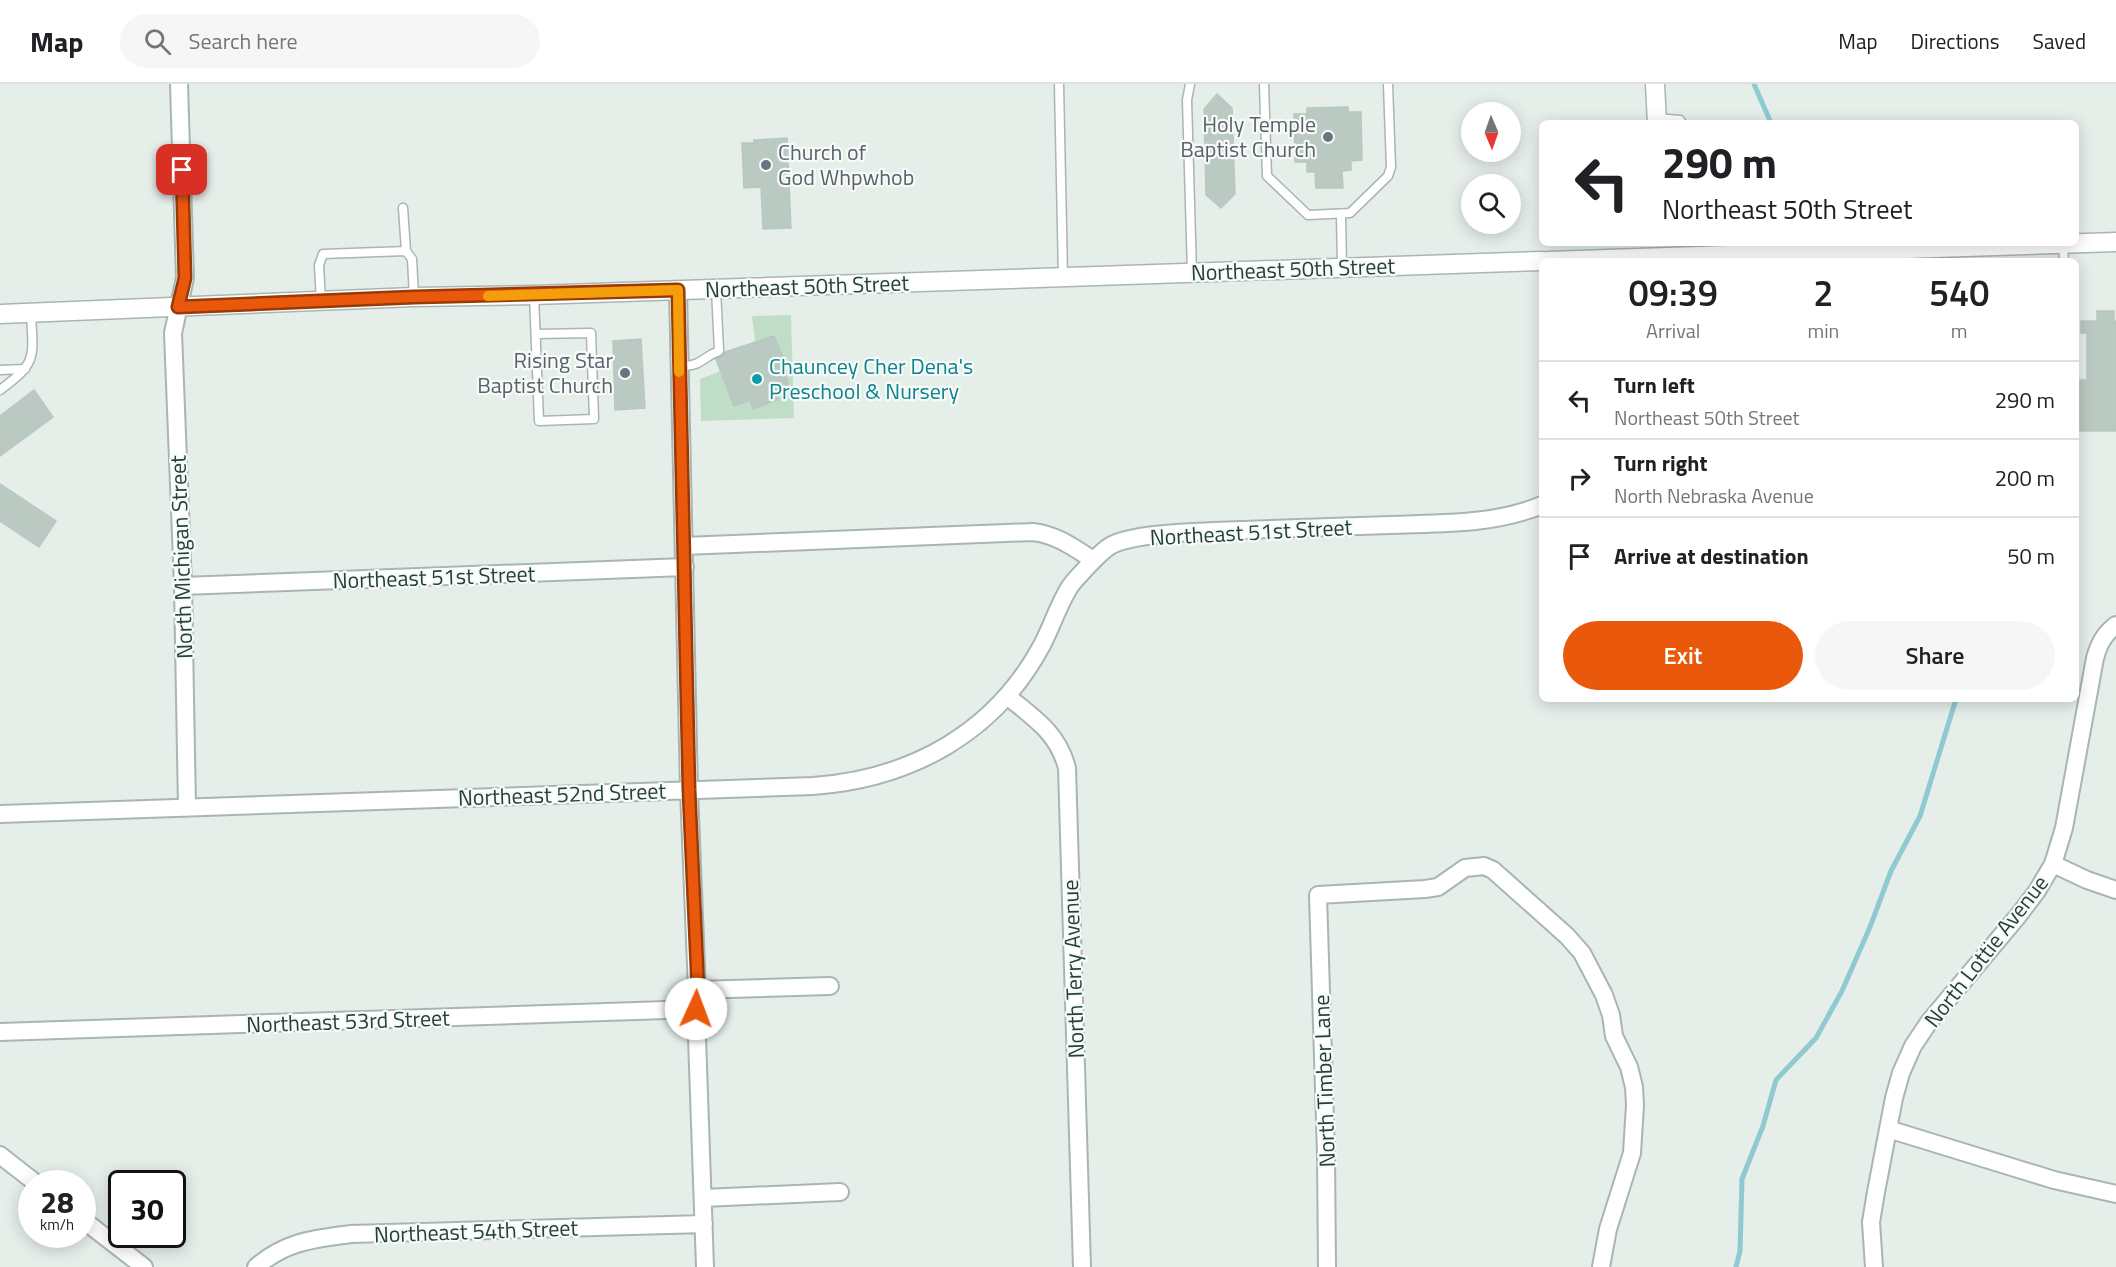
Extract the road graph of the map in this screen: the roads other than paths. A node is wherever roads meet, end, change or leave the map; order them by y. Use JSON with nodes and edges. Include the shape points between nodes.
{"nodes":[{"id":1,"x":179,"y":84,"type":"edge"},
{"id":2,"x":1059,"y":84,"type":"edge"},
{"id":3,"x":1190,"y":84,"type":"edge"},
{"id":4,"x":1264,"y":84,"type":"edge"},
{"id":5,"x":1389,"y":84,"type":"edge"},
{"id":6,"x":1656,"y":84,"type":"edge"},
{"id":7,"x":1657,"y":120,"type":"edge"},
{"id":8,"x":403,"y":208,"type":"dead end"},
{"id":9,"x":1341,"y":215,"type":"junction"},
{"id":10,"x":2116,"y":242,"type":"edge"},
{"id":11,"x":2079,"y":243,"type":"edge"},
{"id":12,"x":2022,"y":246,"type":"edge"},
{"id":13,"x":1745,"y":249,"type":"edge"},
{"id":14,"x":406,"y":251,"type":"junction"},
{"id":15,"x":1661,"y":254,"type":"edge"},
{"id":16,"x":1795,"y":257,"type":"edge"},
{"id":17,"x":1596,"y":258,"type":"edge"},
{"id":18,"x":1539,"y":261,"type":"edge"},
{"id":19,"x":1342,"y":267,"type":"junction"},
{"id":20,"x":1192,"y":273,"type":"junction"},
{"id":21,"x":1063,"y":277,"type":"junction"},
{"id":22,"x":716,"y":289,"type":"junction"},
{"id":23,"x":678,"y":290,"type":"junction"},
{"id":24,"x":534,"y":295,"type":"junction"},
{"id":25,"x":414,"y":297,"type":"junction"},
{"id":26,"x":321,"y":301,"type":"junction"},
{"id":27,"x":178,"y":307,"type":"junction"},
{"id":28,"x":31,"y":312,"type":"junction"},
{"id":29,"x":0,"y":314,"type":"edge"},
{"id":30,"x":536,"y":334,"type":"junction"},
{"id":31,"x":679,"y":366,"type":"junction"},
{"id":32,"x":26,"y":369,"type":"junction"},
{"id":33,"x":0,"y":370,"type":"edge"},
{"id":34,"x":1,"y":389,"type":"edge"},
{"id":35,"x":1539,"y":506,"type":"edge"},
{"id":36,"x":684,"y":546,"type":"junction"},
{"id":37,"x":1093,"y":560,"type":"junction"},
{"id":38,"x":685,"y":567,"type":"junction"},
{"id":39,"x":183,"y":586,"type":"junction"},
{"id":40,"x":2111,"y":629,"type":"edge"},
{"id":41,"x":1007,"y":696,"type":"junction"},
{"id":42,"x":689,"y":790,"type":"junction"},
{"id":43,"x":187,"y":808,"type":"junction"},
{"id":44,"x":0,"y":814,"type":"edge"},
{"id":45,"x":2053,"y":864,"type":"junction"},
{"id":46,"x":2116,"y":890,"type":"edge"},
{"id":47,"x":830,"y":986,"type":"dead end"},
{"id":48,"x":698,"y":990,"type":"junction"},
{"id":49,"x":696,"y":1009,"type":"junction"},
{"id":50,"x":0,"y":1032,"type":"edge"},
{"id":51,"x":1888,"y":1129,"type":"junction"},
{"id":52,"x":0,"y":1155,"type":"edge"},
{"id":53,"x":19,"y":1170,"type":"edge"},
{"id":54,"x":840,"y":1192,"type":"dead end"},
{"id":55,"x":2116,"y":1194,"type":"edge"},
{"id":56,"x":703,"y":1198,"type":"junction"},
{"id":57,"x":704,"y":1224,"type":"junction"},
{"id":58,"x":96,"y":1230,"type":"edge"},
{"id":59,"x":144,"y":1267,"type":"edge"},
{"id":60,"x":256,"y":1267,"type":"edge"},
{"id":61,"x":705,"y":1267,"type":"edge"},
{"id":62,"x":1082,"y":1267,"type":"edge"},
{"id":63,"x":1327,"y":1267,"type":"edge"},
{"id":64,"x":1601,"y":1267,"type":"edge"},
{"id":65,"x":1874,"y":1267,"type":"edge"}],
"edges":[{"from":1,"to":27,"type":"street","name":"North Michigan Street","via":[[185,278]]},
{"from":2,"to":21,"type":"lane"},
{"from":3,"to":20,"type":"lane","via":[[1187,100]]},
{"from":4,"to":9,"type":"lane","via":[[1267,176],[1308,215]]},
{"from":5,"to":9,"type":"lane","via":[[1390,172],[1355,210]]},
{"from":6,"to":7,"type":"street"},
{"from":8,"to":14,"type":"lane"},
{"from":9,"to":19,"type":"lane"},
{"from":10,"to":11,"type":"street"},
{"from":12,"to":16,"type":"street"},
{"from":13,"to":15,"type":"street"},
{"from":13,"to":16,"type":"street"},
{"from":14,"to":25,"type":"lane","via":[[412,259]]},
{"from":14,"to":26,"type":"lane","via":[[323,254],[319,265]]},
{"from":15,"to":17,"type":"street"},
{"from":18,"to":19,"type":"street","name":"Northeast 50th Street"},
{"from":19,"to":20,"type":"street","name":"Northeast 50th Street"},
{"from":20,"to":21,"type":"street","name":"Northeast 50th Street"},
{"from":21,"to":22,"type":"street","name":"Northeast 50th Street"},
{"from":22,"to":23,"type":"street","name":"Northeast 50th Street"},
{"from":22,"to":31,"type":"lane","via":[[719,351],[703,362]]},
{"from":23,"to":24,"type":"street","name":"Northeast 50th Street"},
{"from":23,"to":31,"type":"street"},
{"from":24,"to":25,"type":"street","name":"Northeast 50th Street"},
{"from":24,"to":30,"type":"lane"},
{"from":25,"to":26,"type":"street","name":"Northeast 50th Street"},
{"from":26,"to":27,"type":"street","name":"Northeast 50th Street"},
{"from":27,"to":28,"type":"street","name":"Northeast 50th Street"},
{"from":27,"to":39,"type":"street","name":"North Michigan Street","via":[[173,333]]},
{"from":28,"to":29,"type":"street","name":"Northeast 50th Street"},
{"from":28,"to":32,"type":"lane","via":[[32,352]]},
{"from":30,"to":30,"type":"lane","via":[[539,421],[594,419],[591,333]]},
{"from":31,"to":36,"type":"street"},
{"from":32,"to":33,"type":"lane"},
{"from":32,"to":34,"type":"lane"},
{"from":35,"to":37,"type":"street","name":"Northeast 51st Street","via":[[1476,521],[1185,532],[1124,540]]},
{"from":36,"to":37,"type":"street","via":[[1033,532],[1060,538]]},
{"from":36,"to":38,"type":"street"},
{"from":37,"to":41,"type":"street","name":"Northeast 52nd Street","via":[[1070,586],[1033,660]]},
{"from":38,"to":39,"type":"street","name":"Northeast 51st Street"},
{"from":38,"to":42,"type":"street"},
{"from":39,"to":43,"type":"street","name":"North Michigan Street"},
{"from":40,"to":45,"type":"street","name":"North Lottie Avenue","via":[[2095,658],[2064,828]]},
{"from":41,"to":42,"type":"street","name":"Northeast 52nd Street","via":[[958,740],[926,759],[870,779],[813,786]]},
{"from":41,"to":62,"type":"street","name":"North Terry Avenue","via":[[1056,740],[1067,768]]},
{"from":42,"to":43,"type":"street","name":"Northeast 52nd Street"},
{"from":42,"to":48,"type":"street"},
{"from":43,"to":44,"type":"street","name":"Northeast 52nd Street"},
{"from":45,"to":46,"type":"street"},
{"from":45,"to":51,"type":"street","name":"North Lottie Avenue","via":[[2037,891],[1913,1046],[1901,1073]]},
{"from":47,"to":48,"type":"street"},
{"from":48,"to":49,"type":"street"},
{"from":49,"to":50,"type":"street","name":"Northeast 53rd Street"},
{"from":49,"to":56,"type":"street"},
{"from":51,"to":55,"type":"street","via":[[2054,1180]]},
{"from":51,"to":65,"type":"street","name":"North Lottie Avenue","via":[[1871,1222]]},
{"from":52,"to":53,"type":"street"},
{"from":54,"to":56,"type":"street"},
{"from":56,"to":57,"type":"street"},
{"from":57,"to":60,"type":"street","name":"Northeast 54th Street","via":[[351,1234],[304,1240]]},
{"from":57,"to":61,"type":"street"},
{"from":58,"to":59,"type":"street"},
{"from":63,"to":64,"type":"street","name":"North Timber Lane","via":[[1318,895],[1438,887],[1465,868],[1475,866],[1501,875],[1582,953],[1604,995],[1614,1036],[1629,1067],[1635,1104],[1632,1153],[1608,1229]]}]}
